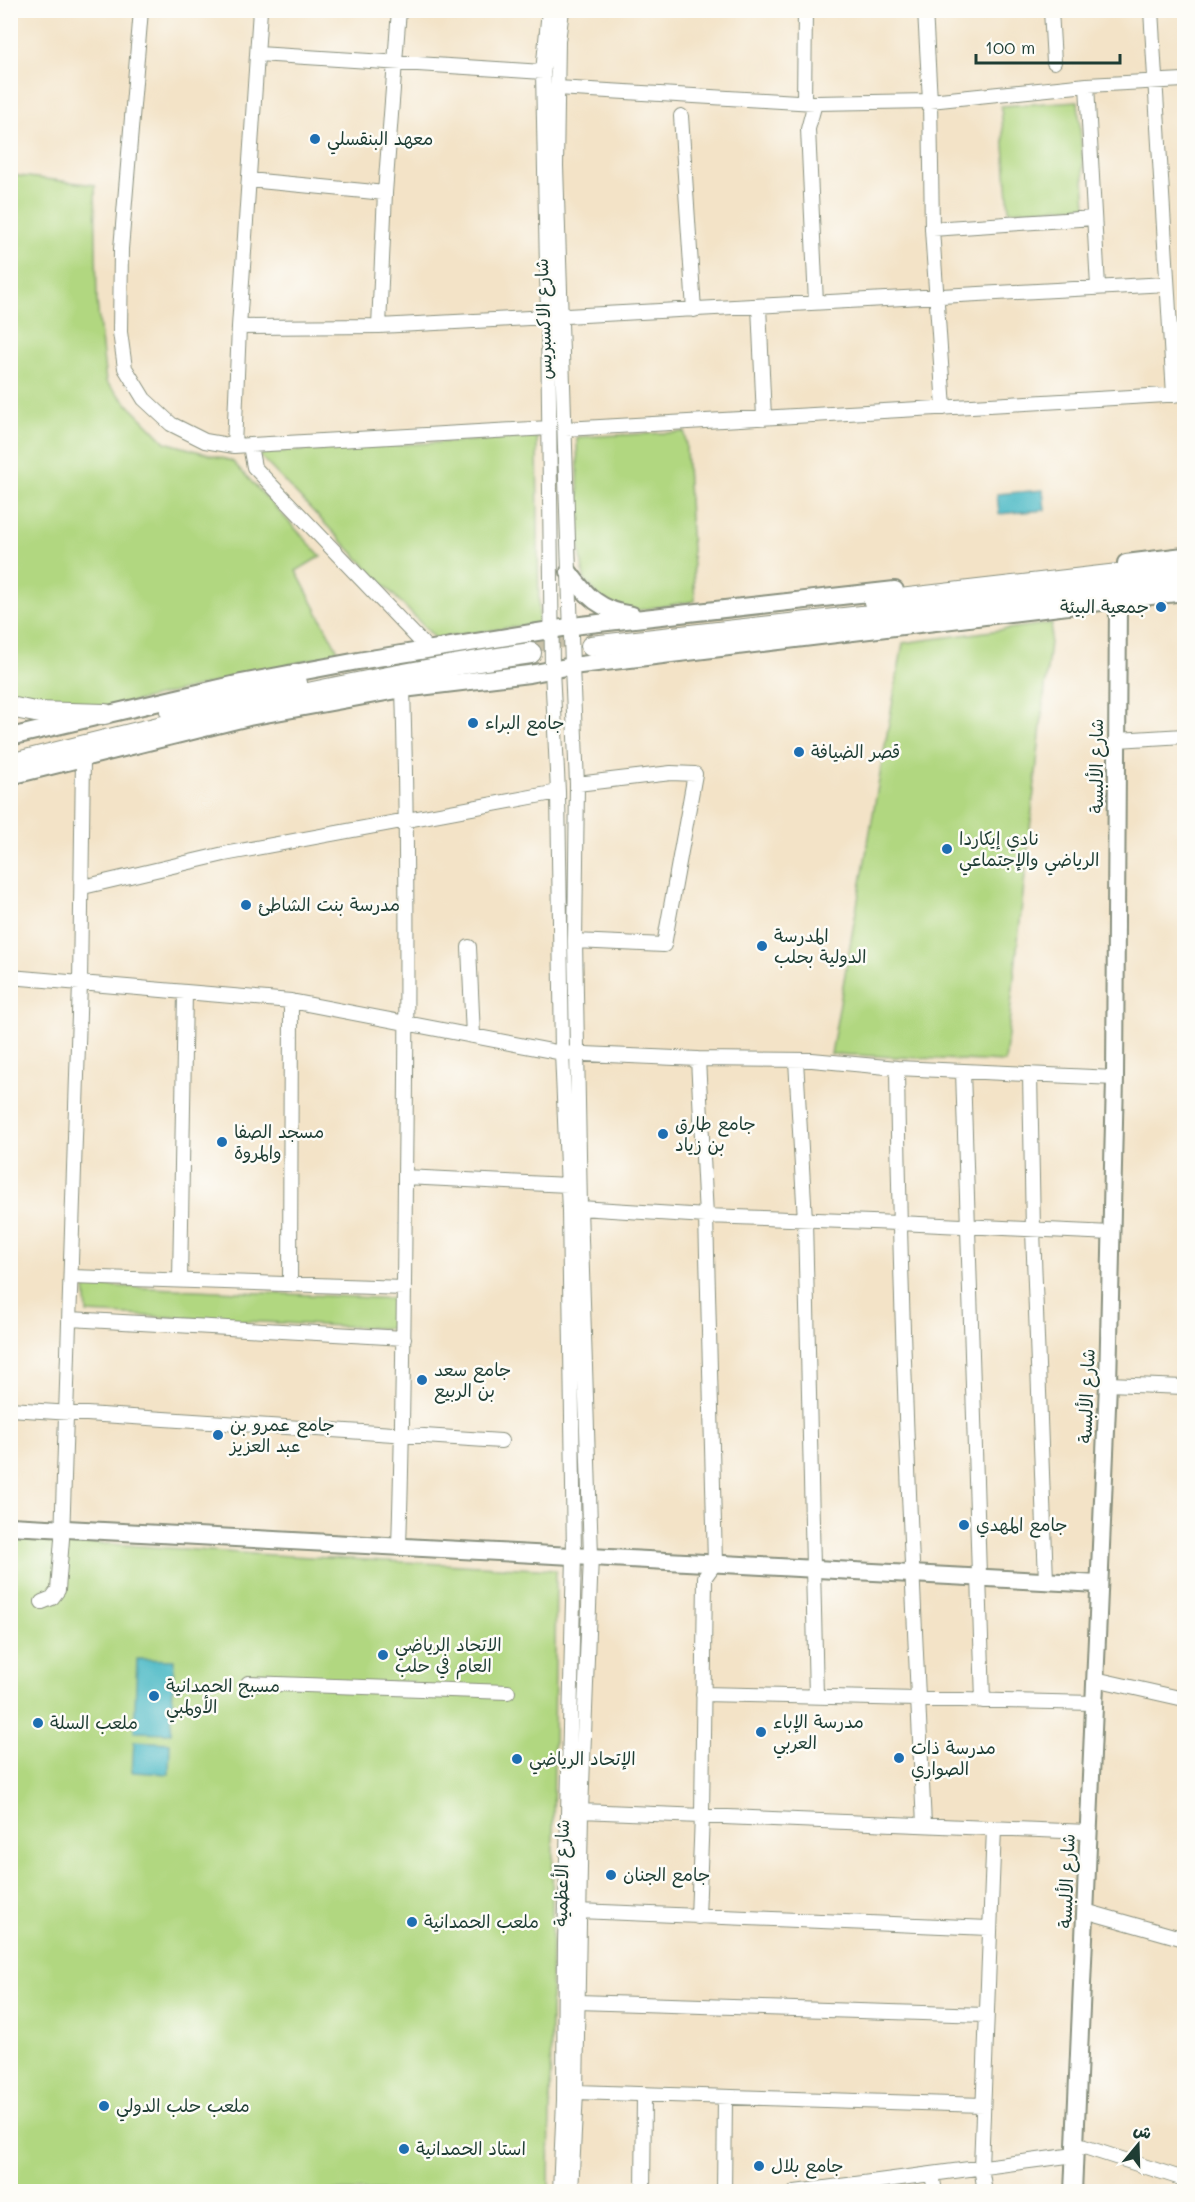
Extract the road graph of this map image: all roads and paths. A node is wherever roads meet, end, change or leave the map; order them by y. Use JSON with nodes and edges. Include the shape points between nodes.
{"nodes":[{"id":1,"x":141,"y":10,"type":"edge"},
{"id":2,"x":260,"y":10,"type":"edge"},
{"id":3,"x":399,"y":10,"type":"edge"},
{"id":4,"x":549,"y":10,"type":"edge"},
{"id":5,"x":562,"y":10,"type":"edge"},
{"id":6,"x":805,"y":10,"type":"edge"},
{"id":7,"x":925,"y":10,"type":"edge"},
{"id":8,"x":1051,"y":10,"type":"edge"},
{"id":9,"x":1151,"y":10,"type":"edge"},
{"id":10,"x":258,"y":54,"type":"junction"},
{"id":11,"x":1054,"y":62,"type":"dead end"},
{"id":12,"x":396,"y":64,"type":"junction"},
{"id":13,"x":543,"y":72,"type":"junction"},
{"id":14,"x":1185,"y":80,"type":"edge"},
{"id":15,"x":1155,"y":82,"type":"junction"},
{"id":16,"x":1087,"y":85,"type":"junction"},
{"id":17,"x":557,"y":88,"type":"junction"},
{"id":18,"x":930,"y":101,"type":"junction"},
{"id":19,"x":810,"y":102,"type":"junction"},
{"id":20,"x":681,"y":116,"type":"dead end"},
{"id":21,"x":249,"y":180,"type":"junction"},
{"id":22,"x":385,"y":194,"type":"junction"},
{"id":23,"x":1094,"y":218,"type":"junction"},
{"id":24,"x":932,"y":230,"type":"junction"},
{"id":25,"x":1167,"y":284,"type":"junction"},
{"id":26,"x":1098,"y":287,"type":"junction"},
{"id":27,"x":936,"y":296,"type":"junction"},
{"id":28,"x":816,"y":303,"type":"junction"},
{"id":29,"x":759,"y":306,"type":"junction"},
{"id":30,"x":694,"y":310,"type":"junction"},
{"id":31,"x":562,"y":317,"type":"junction"},
{"id":32,"x":548,"y":318,"type":"junction"},
{"id":33,"x":379,"y":326,"type":"junction"},
{"id":34,"x":239,"y":327,"type":"junction"},
{"id":35,"x":1179,"y":394,"type":"edge"},
{"id":36,"x":944,"y":408,"type":"junction"},
{"id":37,"x":764,"y":418,"type":"junction"},
{"id":38,"x":549,"y":428,"type":"junction"},
{"id":39,"x":565,"y":429,"type":"junction"},
{"id":40,"x":234,"y":446,"type":"junction"},
{"id":41,"x":250,"y":446,"type":"junction"},
{"id":42,"x":1185,"y":556,"type":"edge"},
{"id":43,"x":1185,"y":566,"type":"edge"},
{"id":44,"x":569,"y":572,"type":"junction"},
{"id":45,"x":1185,"y":580,"type":"edge"},
{"id":46,"x":1185,"y":592,"type":"edge"},
{"id":47,"x":1118,"y":601,"type":"junction"},
{"id":48,"x":653,"y":618,"type":"junction"},
{"id":49,"x":570,"y":627,"type":"junction"},
{"id":50,"x":552,"y":630,"type":"junction"},
{"id":51,"x":529,"y":648,"type":"tunnel mouth"},
{"id":52,"x":429,"y":650,"type":"junction"},
{"id":53,"x":572,"y":666,"type":"junction"},
{"id":54,"x":552,"y":669,"type":"junction"},
{"id":55,"x":403,"y":689,"type":"junction"},
{"id":56,"x":245,"y":700,"type":"junction"},
{"id":57,"x":10,"y":707,"type":"edge"},
{"id":58,"x":105,"y":714,"type":"junction"},
{"id":59,"x":1185,"y":736,"type":"edge"},
{"id":60,"x":10,"y":737,"type":"edge"},
{"id":61,"x":1117,"y":740,"type":"junction"},
{"id":62,"x":10,"y":751,"type":"edge"},
{"id":63,"x":83,"y":758,"type":"junction"},
{"id":64,"x":10,"y":764,"type":"edge"},
{"id":65,"x":10,"y":776,"type":"edge"},
{"id":66,"x":578,"y":784,"type":"junction"},
{"id":67,"x":558,"y":792,"type":"junction"},
{"id":68,"x":407,"y":821,"type":"junction"},
{"id":69,"x":83,"y":887,"type":"junction"},
{"id":70,"x":575,"y":941,"type":"junction"},
{"id":71,"x":469,"y":947,"type":"dead end"},
{"id":72,"x":10,"y":977,"type":"edge"},
{"id":73,"x":80,"y":983,"type":"junction"},
{"id":74,"x":185,"y":992,"type":"junction"},
{"id":75,"x":291,"y":1001,"type":"junction"},
{"id":76,"x":407,"y":1023,"type":"junction"},
{"id":77,"x":473,"y":1036,"type":"junction"},
{"id":78,"x":562,"y":1053,"type":"junction"},
{"id":79,"x":578,"y":1053,"type":"junction"},
{"id":80,"x":698,"y":1059,"type":"junction"},
{"id":81,"x":796,"y":1060,"type":"junction"},
{"id":82,"x":897,"y":1068,"type":"junction"},
{"id":83,"x":963,"y":1071,"type":"junction"},
{"id":84,"x":1030,"y":1074,"type":"junction"},
{"id":85,"x":1115,"y":1078,"type":"junction"},
{"id":86,"x":405,"y":1177,"type":"junction"},
{"id":87,"x":568,"y":1185,"type":"junction"},
{"id":88,"x":580,"y":1208,"type":"junction"},
{"id":89,"x":706,"y":1216,"type":"junction"},
{"id":90,"x":805,"y":1220,"type":"junction"},
{"id":91,"x":899,"y":1222,"type":"junction"},
{"id":92,"x":967,"y":1227,"type":"junction"},
{"id":93,"x":1033,"y":1230,"type":"junction"},
{"id":94,"x":1112,"y":1233,"type":"junction"},
{"id":95,"x":71,"y":1277,"type":"junction"},
{"id":96,"x":180,"y":1281,"type":"junction"},
{"id":97,"x":290,"y":1284,"type":"junction"},
{"id":98,"x":404,"y":1288,"type":"junction"},
{"id":99,"x":70,"y":1319,"type":"junction"},
{"id":100,"x":404,"y":1338,"type":"junction"},
{"id":101,"x":1108,"y":1384,"type":"junction"},
{"id":102,"x":1185,"y":1387,"type":"edge"},
{"id":103,"x":10,"y":1409,"type":"edge"},
{"id":104,"x":67,"y":1413,"type":"junction"},
{"id":105,"x":403,"y":1434,"type":"junction"},
{"id":106,"x":501,"y":1441,"type":"dead end"},
{"id":107,"x":10,"y":1526,"type":"edge"},
{"id":108,"x":62,"y":1528,"type":"junction"},
{"id":109,"x":399,"y":1546,"type":"junction"},
{"id":110,"x":574,"y":1555,"type":"junction"},
{"id":111,"x":591,"y":1556,"type":"junction"},
{"id":112,"x":715,"y":1563,"type":"junction"},
{"id":113,"x":814,"y":1569,"type":"junction"},
{"id":114,"x":912,"y":1574,"type":"junction"},
{"id":115,"x":979,"y":1578,"type":"junction"},
{"id":116,"x":1046,"y":1581,"type":"junction"},
{"id":117,"x":1099,"y":1584,"type":"junction"},
{"id":118,"x":42,"y":1602,"type":"dead end"},
{"id":119,"x":1095,"y":1679,"type":"junction"},
{"id":120,"x":248,"y":1683,"type":"dead end"},
{"id":121,"x":508,"y":1692,"type":"dead end"},
{"id":122,"x":703,"y":1694,"type":"junction"},
{"id":123,"x":816,"y":1697,"type":"junction"},
{"id":124,"x":918,"y":1699,"type":"junction"},
{"id":125,"x":1185,"y":1699,"type":"edge"},
{"id":126,"x":983,"y":1701,"type":"junction"},
{"id":127,"x":1094,"y":1703,"type":"junction"},
{"id":128,"x":581,"y":1811,"type":"junction"},
{"id":129,"x":702,"y":1816,"type":"junction"},
{"id":130,"x":924,"y":1826,"type":"junction"},
{"id":131,"x":994,"y":1828,"type":"junction"},
{"id":132,"x":1088,"y":1832,"type":"junction"},
{"id":133,"x":579,"y":1911,"type":"junction"},
{"id":134,"x":1085,"y":1911,"type":"junction"},
{"id":135,"x":698,"y":1917,"type":"junction"},
{"id":136,"x":989,"y":1928,"type":"junction"},
{"id":137,"x":1185,"y":1939,"type":"edge"},
{"id":138,"x":578,"y":2002,"type":"junction"},
{"id":139,"x":986,"y":2014,"type":"junction"},
{"id":140,"x":576,"y":2092,"type":"junction"},
{"id":141,"x":645,"y":2095,"type":"junction"},
{"id":142,"x":724,"y":2097,"type":"junction"},
{"id":143,"x":983,"y":2104,"type":"junction"},
{"id":144,"x":1075,"y":2149,"type":"junction"},
{"id":145,"x":981,"y":2167,"type":"junction"},
{"id":146,"x":932,"y":2174,"type":"junction"},
{"id":147,"x":1185,"y":2179,"type":"edge"},
{"id":148,"x":881,"y":2186,"type":"edge"},
{"id":149,"x":829,"y":2189,"type":"edge"},
{"id":150,"x":560,"y":2192,"type":"edge"},
{"id":151,"x":571,"y":2192,"type":"edge"},
{"id":152,"x":643,"y":2192,"type":"edge"},
{"id":153,"x":724,"y":2192,"type":"edge"},
{"id":154,"x":795,"y":2192,"type":"edge"},
{"id":155,"x":934,"y":2192,"type":"edge"},
{"id":156,"x":985,"y":2192,"type":"edge"},
{"id":157,"x":1073,"y":2192,"type":"edge"}],
"edges":[{"from":1,"to":40,"type":"street","via":[[121,249],[120,332],[125,368],[144,399],[171,424],[205,441]]},
{"from":2,"to":10,"type":"street"},
{"from":3,"to":12,"type":"street"},
{"from":4,"to":13,"type":"street"},
{"from":5,"to":17,"type":"street","name":"شارع الاكسبريس"},
{"from":6,"to":19,"type":"street"},
{"from":7,"to":18,"type":"street"},
{"from":8,"to":11,"type":"street"},
{"from":9,"to":15,"type":"street"},
{"from":10,"to":12,"type":"street"},
{"from":10,"to":21,"type":"street"},
{"from":12,"to":13,"type":"street"},
{"from":12,"to":22,"type":"street"},
{"from":13,"to":32,"type":"street"},
{"from":14,"to":15,"type":"street"},
{"from":15,"to":16,"type":"street"},
{"from":15,"to":25,"type":"street"},
{"from":16,"to":18,"type":"street"},
{"from":16,"to":23,"type":"street"},
{"from":17,"to":19,"type":"street"},
{"from":17,"to":31,"type":"street","name":"شارع الاكسبريس"},
{"from":18,"to":19,"type":"street"},
{"from":18,"to":24,"type":"street"},
{"from":19,"to":28,"type":"street"},
{"from":20,"to":30,"type":"street"},
{"from":21,"to":22,"type":"street"},
{"from":21,"to":34,"type":"street"},
{"from":22,"to":33,"type":"street"},
{"from":23,"to":24,"type":"street"},
{"from":23,"to":26,"type":"street"},
{"from":24,"to":27,"type":"street"},
{"from":25,"to":26,"type":"street"},
{"from":25,"to":35,"type":"street"},
{"from":26,"to":27,"type":"street"},
{"from":27,"to":28,"type":"street"},
{"from":27,"to":36,"type":"street"},
{"from":28,"to":29,"type":"street"},
{"from":29,"to":30,"type":"street"},
{"from":29,"to":37,"type":"street"},
{"from":30,"to":31,"type":"street"},
{"from":31,"to":32,"type":"street"},
{"from":31,"to":39,"type":"street","name":"شارع الاكسبريس"},
{"from":32,"to":33,"type":"street"},
{"from":32,"to":38,"type":"street"},
{"from":33,"to":34,"type":"street"},
{"from":34,"to":40,"type":"street"},
{"from":35,"to":36,"type":"street"},
{"from":36,"to":37,"type":"street"},
{"from":37,"to":39,"type":"street"},
{"from":38,"to":41,"type":"street"},
{"from":38,"to":50,"type":"street"},
{"from":39,"to":44,"type":"street","name":"شارع الاكسبريس"},
{"from":40,"to":41,"type":"street"},
{"from":41,"to":52,"type":"street","via":[[254,467]]},
{"from":42,"to":48,"type":"main road"},
{"from":43,"to":45,"type":"highway","via":[[592,640]]},
{"from":44,"to":48,"type":"main road","via":[[583,592],[603,608]]},
{"from":44,"to":49,"type":"street","name":"شارع الاكسبريس"},
{"from":46,"to":47,"type":"main road"},
{"from":47,"to":53,"type":"main road"},
{"from":47,"to":61,"type":"main road","name":"شارع الألبسة"},
{"from":48,"to":49,"type":"main road"},
{"from":49,"to":50,"type":"main road"},
{"from":49,"to":53,"type":"street","name":"شارع الاكسبريس"},
{"from":50,"to":52,"type":"main road"},
{"from":50,"to":54,"type":"street"},
{"from":51,"to":56,"type":"highway","via":[[453,665]]},
{"from":52,"to":56,"type":"main road"},
{"from":53,"to":54,"type":"main road"},
{"from":53,"to":66,"type":"street","name":"شارع الاكسبريس"},
{"from":54,"to":55,"type":"main road"},
{"from":54,"to":67,"type":"street"},
{"from":55,"to":56,"type":"main road"},
{"from":55,"to":68,"type":"street"},
{"from":56,"to":58,"type":"main road"},
{"from":56,"to":62,"type":"highway"},
{"from":56,"to":63,"type":"main road"},
{"from":56,"to":64,"type":"highway"},
{"from":57,"to":58,"type":"highway","via":[[35,712]]},
{"from":58,"to":60,"type":"main road"},
{"from":59,"to":61,"type":"street"},
{"from":61,"to":85,"type":"main road","name":"شارع الألبسة"},
{"from":63,"to":65,"type":"main road"},
{"from":63,"to":69,"type":"street"},
{"from":66,"to":70,"type":"street","name":"شارع الاكسبريس"},
{"from":66,"to":70,"type":"street","via":[[671,773],[695,774],[664,945]]},
{"from":67,"to":68,"type":"street"},
{"from":67,"to":78,"type":"street"},
{"from":68,"to":69,"type":"street","via":[[224,855]]},
{"from":68,"to":76,"type":"street"},
{"from":69,"to":73,"type":"street"},
{"from":70,"to":79,"type":"street","name":"شارع الاكسبريس"},
{"from":71,"to":77,"type":"street"},
{"from":72,"to":73,"type":"street"},
{"from":73,"to":74,"type":"street"},
{"from":73,"to":95,"type":"street"},
{"from":74,"to":75,"type":"street"},
{"from":74,"to":96,"type":"street"},
{"from":75,"to":76,"type":"street"},
{"from":75,"to":97,"type":"street"},
{"from":76,"to":77,"type":"street"},
{"from":76,"to":86,"type":"street"},
{"from":77,"to":78,"type":"street"},
{"from":78,"to":79,"type":"street"},
{"from":78,"to":87,"type":"street"},
{"from":79,"to":80,"type":"street"},
{"from":79,"to":88,"type":"street","name":"شارع الأعظمية"},
{"from":80,"to":81,"type":"street"},
{"from":80,"to":89,"type":"street"},
{"from":81,"to":82,"type":"street"},
{"from":81,"to":90,"type":"street"},
{"from":82,"to":83,"type":"street"},
{"from":82,"to":91,"type":"street"},
{"from":83,"to":84,"type":"street"},
{"from":83,"to":92,"type":"street"},
{"from":84,"to":85,"type":"street"},
{"from":84,"to":93,"type":"street"},
{"from":85,"to":94,"type":"main road","name":"شارع الألبسة"},
{"from":86,"to":87,"type":"street"},
{"from":86,"to":98,"type":"street"},
{"from":87,"to":110,"type":"street"},
{"from":88,"to":89,"type":"street"},
{"from":88,"to":111,"type":"street","name":"شارع الأعظمية"},
{"from":89,"to":90,"type":"street"},
{"from":89,"to":112,"type":"street"},
{"from":90,"to":91,"type":"street"},
{"from":90,"to":113,"type":"street"},
{"from":91,"to":92,"type":"street"},
{"from":91,"to":114,"type":"street"},
{"from":92,"to":93,"type":"street"},
{"from":92,"to":115,"type":"street"},
{"from":93,"to":94,"type":"street"},
{"from":93,"to":116,"type":"street"},
{"from":94,"to":101,"type":"main road","name":"شارع الألبسة"},
{"from":95,"to":96,"type":"street"},
{"from":95,"to":99,"type":"street"},
{"from":96,"to":97,"type":"street"},
{"from":97,"to":98,"type":"street"},
{"from":98,"to":100,"type":"street"},
{"from":99,"to":100,"type":"street"},
{"from":99,"to":104,"type":"street"},
{"from":100,"to":105,"type":"street"},
{"from":101,"to":102,"type":"street"},
{"from":101,"to":117,"type":"main road","name":"شارع الألبسة"},
{"from":103,"to":104,"type":"street"},
{"from":104,"to":105,"type":"street"},
{"from":104,"to":108,"type":"street"},
{"from":105,"to":106,"type":"street"},
{"from":105,"to":109,"type":"street"},
{"from":107,"to":108,"type":"main road"},
{"from":108,"to":109,"type":"main road"},
{"from":108,"to":118,"type":"street","via":[[58,1590]]},
{"from":109,"to":110,"type":"main road"},
{"from":110,"to":111,"type":"main road"},
{"from":110,"to":150,"type":"street"},
{"from":111,"to":112,"type":"main road"},
{"from":111,"to":128,"type":"street","name":"شارع الأعظمية"},
{"from":112,"to":113,"type":"main road"},
{"from":112,"to":122,"type":"street","via":[[705,1577]]},
{"from":113,"to":114,"type":"main road"},
{"from":113,"to":123,"type":"street"},
{"from":114,"to":115,"type":"main road"},
{"from":114,"to":124,"type":"street"},
{"from":115,"to":116,"type":"main road"},
{"from":115,"to":126,"type":"street"},
{"from":116,"to":117,"type":"main road"},
{"from":117,"to":119,"type":"main road","name":"شارع الألبسة"},
{"from":119,"to":125,"type":"street"},
{"from":119,"to":127,"type":"main road","name":"شارع الألبسة"},
{"from":120,"to":121,"type":"street"},
{"from":122,"to":123,"type":"street"},
{"from":122,"to":129,"type":"street"},
{"from":123,"to":124,"type":"street"},
{"from":124,"to":126,"type":"street"},
{"from":124,"to":130,"type":"street"},
{"from":126,"to":127,"type":"street"},
{"from":127,"to":132,"type":"main road","name":"شارع الألبسة"},
{"from":128,"to":129,"type":"street"},
{"from":128,"to":133,"type":"street","name":"شارع الأعظمية"},
{"from":129,"to":130,"type":"street"},
{"from":129,"to":135,"type":"street"},
{"from":130,"to":131,"type":"street"},
{"from":131,"to":132,"type":"street"},
{"from":131,"to":136,"type":"street"},
{"from":132,"to":134,"type":"main road","name":"شارع الألبسة"},
{"from":133,"to":135,"type":"street"},
{"from":133,"to":138,"type":"street","name":"شارع الأعظمية"},
{"from":134,"to":137,"type":"street"},
{"from":134,"to":144,"type":"main road","name":"شارع الألبسة"},
{"from":135,"to":136,"type":"street"},
{"from":136,"to":139,"type":"street"},
{"from":138,"to":139,"type":"street"},
{"from":138,"to":140,"type":"street","name":"شارع الأعظمية"},
{"from":139,"to":143,"type":"street"},
{"from":140,"to":141,"type":"street"},
{"from":140,"to":151,"type":"street","name":"شارع الأعظمية"},
{"from":141,"to":142,"type":"street"},
{"from":141,"to":152,"type":"street"},
{"from":142,"to":143,"type":"street"},
{"from":142,"to":153,"type":"street"},
{"from":143,"to":145,"type":"street"},
{"from":144,"to":145,"type":"street"},
{"from":144,"to":147,"type":"street"},
{"from":144,"to":157,"type":"main road","name":"شارع الألبسة"},
{"from":145,"to":146,"type":"street"},
{"from":145,"to":156,"type":"street"},
{"from":146,"to":148,"type":"street"},
{"from":146,"to":155,"type":"street"},
{"from":148,"to":149,"type":"street"},
{"from":149,"to":154,"type":"street"}]}
